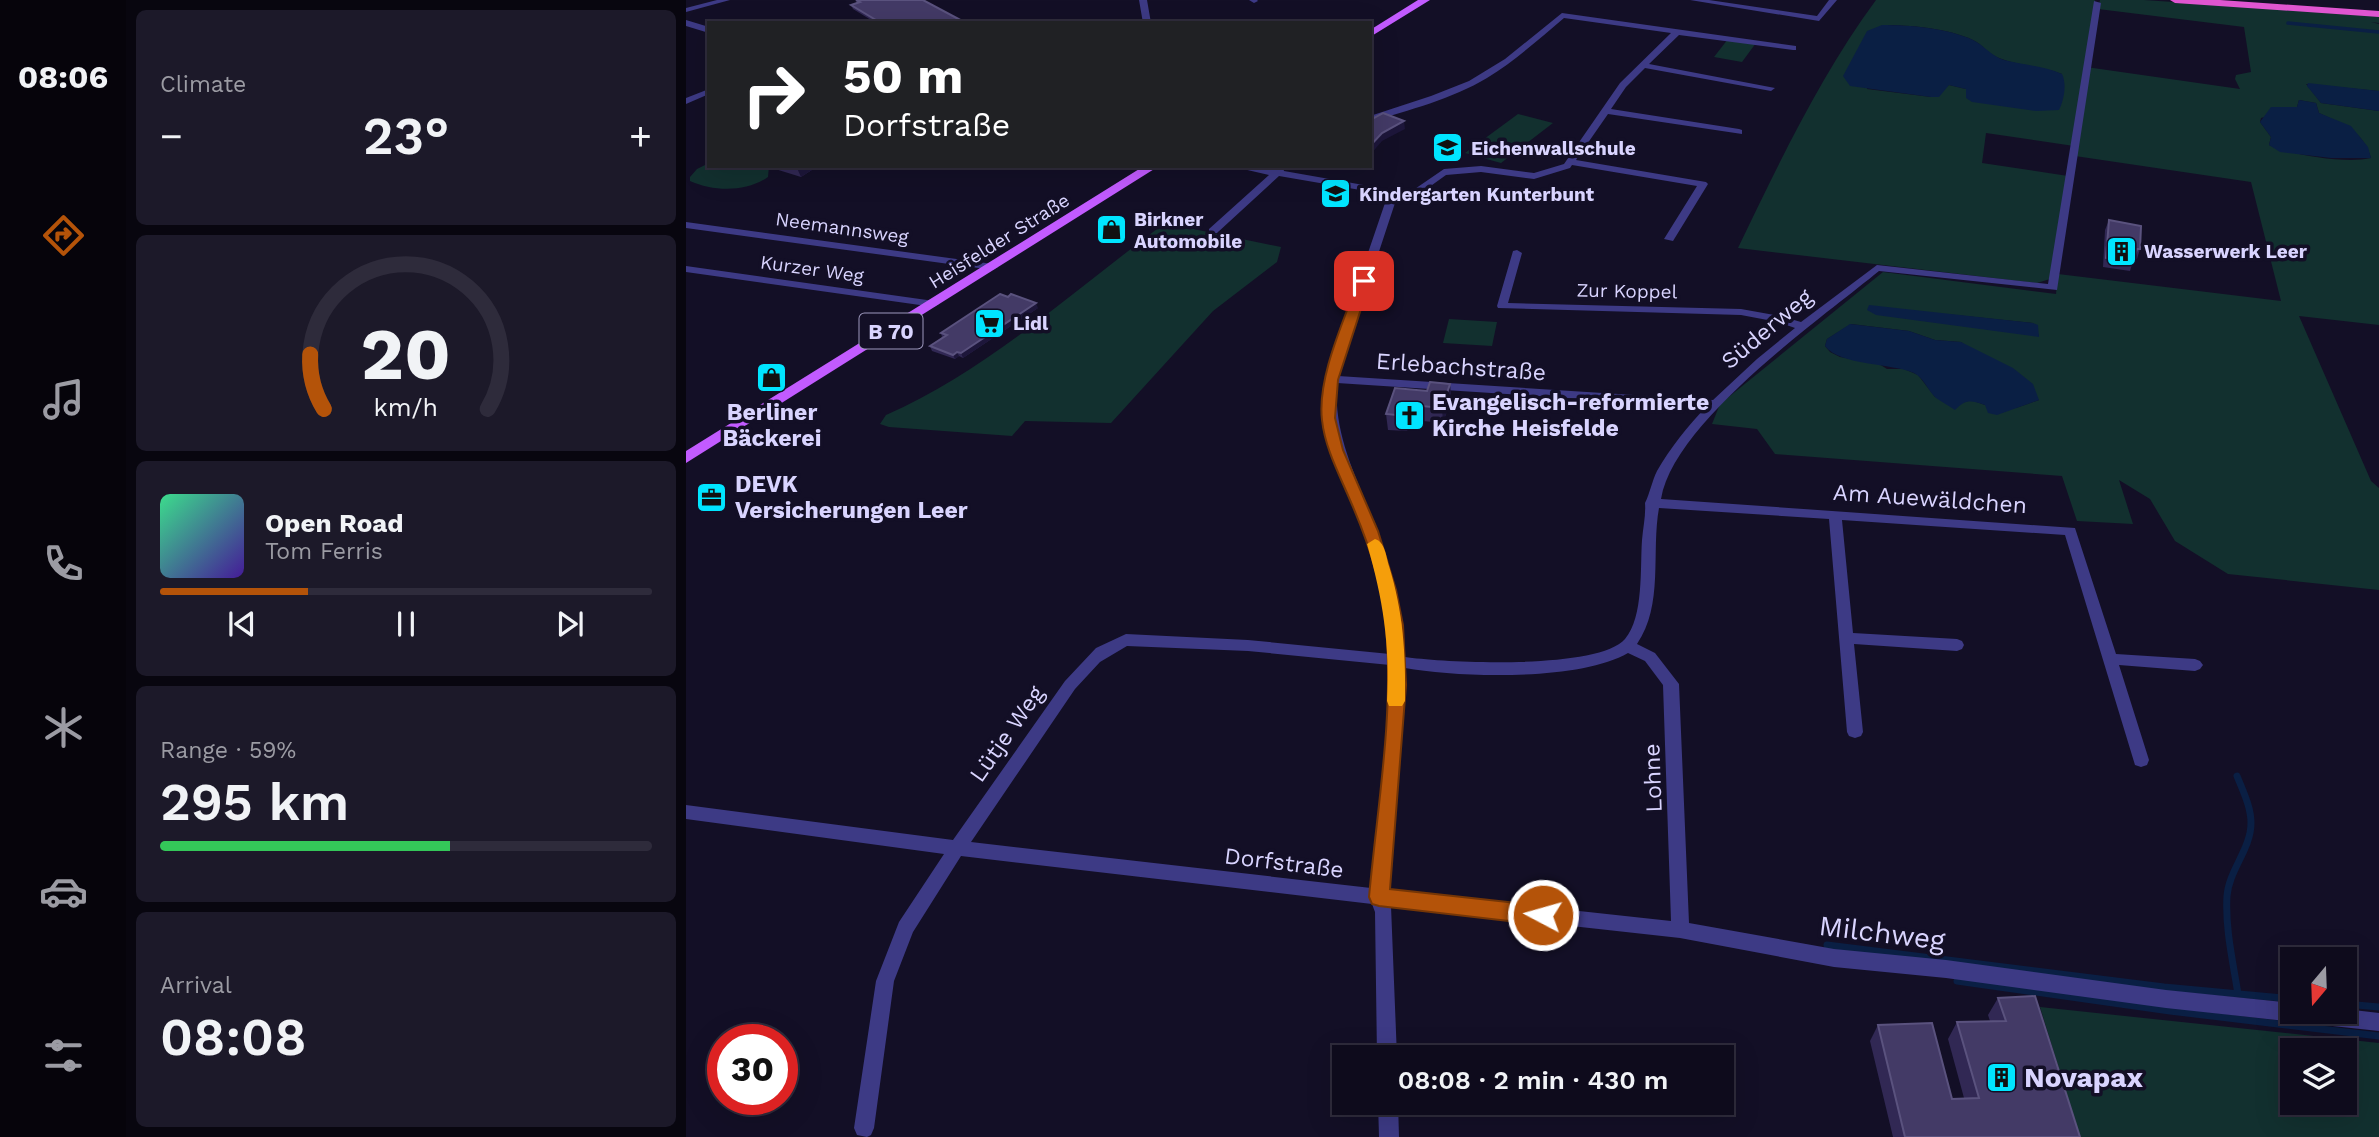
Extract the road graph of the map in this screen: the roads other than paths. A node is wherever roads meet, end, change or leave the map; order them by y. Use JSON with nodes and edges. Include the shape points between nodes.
{"nodes":[{"id":1,"x":704,"y":0,"type":"edge"},
{"id":2,"x":726,"y":0,"type":"edge"},
{"id":3,"x":1143,"y":0,"type":"edge"},
{"id":4,"x":1425,"y":0,"type":"edge"},
{"id":5,"x":1694,"y":0,"type":"edge"},
{"id":6,"x":1833,"y":0,"type":"edge"},
{"id":7,"x":2175,"y":0,"type":"edge"},
{"id":8,"x":1730,"y":2,"type":"edge"},
{"id":9,"x":714,"y":3,"type":"junction"},
{"id":10,"x":2097,"y":3,"type":"dead end"},
{"id":11,"x":686,"y":10,"type":"edge"},
{"id":12,"x":2379,"y":15,"type":"edge"},
{"id":13,"x":1147,"y":21,"type":"edge"},
{"id":14,"x":686,"y":23,"type":"edge"},
{"id":15,"x":707,"y":29,"type":"edge"},
{"id":16,"x":1677,"y":32,"type":"junction"},
{"id":17,"x":1372,"y":33,"type":"edge"},
{"id":18,"x":1793,"y":48,"type":"dead end"},
{"id":19,"x":1642,"y":65,"type":"junction"},
{"id":20,"x":1771,"y":88,"type":"dead end"},
{"id":21,"x":707,"y":92,"type":"edge"},
{"id":22,"x":686,"y":101,"type":"edge"},
{"id":23,"x":1606,"y":111,"type":"junction"},
{"id":24,"x":1372,"y":118,"type":"edge"},
{"id":25,"x":1739,"y":132,"type":"dead end"},
{"id":26,"x":1572,"y":162,"type":"junction"},
{"id":27,"x":1150,"y":168,"type":"edge"},
{"id":28,"x":1258,"y":168,"type":"edge"},
{"id":29,"x":1280,"y":170,"type":"edge"},
{"id":30,"x":1387,"y":196,"type":"junction"},
{"id":31,"x":686,"y":225,"type":"edge"},
{"id":32,"x":1213,"y":231,"type":"dead end"},
{"id":33,"x":1669,"y":239,"type":"dead end"},
{"id":34,"x":1517,"y":253,"type":"dead end"},
{"id":35,"x":993,"y":267,"type":"junction"},
{"id":36,"x":686,"y":269,"type":"edge"},
{"id":37,"x":934,"y":304,"type":"junction"},
{"id":38,"x":1804,"y":327,"type":"junction"},
{"id":39,"x":1331,"y":380,"type":"junction"},
{"id":40,"x":1713,"y":404,"type":"junction"},
{"id":41,"x":686,"y":458,"type":"edge"},
{"id":42,"x":1653,"y":503,"type":"junction"},
{"id":43,"x":1835,"y":515,"type":"junction"},
{"id":44,"x":1847,"y":638,"type":"junction"},
{"id":45,"x":1957,"y":645,"type":"dead end"},
{"id":46,"x":1628,"y":646,"type":"junction"},
{"id":47,"x":2111,"y":659,"type":"junction"},
{"id":48,"x":1397,"y":662,"type":"junction"},
{"id":49,"x":2195,"y":665,"type":"dead end"},
{"id":50,"x":1855,"y":732,"type":"dead end"},
{"id":51,"x":2141,"y":760,"type":"dead end"},
{"id":52,"x":686,"y":812,"type":"edge"},
{"id":53,"x":957,"y":848,"type":"junction"},
{"id":54,"x":1379,"y":897,"type":"junction"},
{"id":55,"x":1680,"y":930,"type":"junction"},
{"id":56,"x":2379,"y":1022,"type":"edge"},
{"id":57,"x":1387,"y":1045,"type":"edge"},
{"id":58,"x":1388,"y":1115,"type":"edge"},
{"id":59,"x":864,"y":1128,"type":"dead end"},
{"id":60,"x":1389,"y":1137,"type":"edge"}],
"edges":[{"from":1,"to":9,"type":"street"},
{"from":2,"to":9,"type":"street"},
{"from":3,"to":13,"type":"street"},
{"from":4,"to":17,"type":"main road"},
{"from":5,"to":8,"type":"street"},
{"from":6,"to":8,"type":"street","via":[[1819,19]]},
{"from":7,"to":12,"type":"highway"},
{"from":9,"to":11,"type":"street"},
{"from":10,"to":38,"type":"street","name":"Süderweg","via":[[2053,288],[1877,268]]},
{"from":14,"to":15,"type":"street"},
{"from":16,"to":18,"type":"street"},
{"from":16,"to":19,"type":"street"},
{"from":16,"to":24,"type":"street","via":[[1562,15],[1474,82]]},
{"from":19,"to":20,"type":"street"},
{"from":19,"to":23,"type":"street"},
{"from":21,"to":22,"type":"street"},
{"from":23,"to":25,"type":"street"},
{"from":23,"to":26,"type":"street"},
{"from":26,"to":30,"type":"street","via":[[1558,171],[1534,176],[1459,169],[1437,176],[1411,197]]},
{"from":26,"to":33,"type":"street","via":[[1703,184]]},
{"from":27,"to":35,"type":"main road","name":"Heisfelder Straße","number":"B 70"},
{"from":28,"to":29,"type":"street"},
{"from":29,"to":30,"type":"street"},
{"from":29,"to":32,"type":"street"},
{"from":30,"to":39,"type":"street","via":[[1389,210]]},
{"from":31,"to":35,"type":"street","name":"Neemannsweg"},
{"from":34,"to":38,"type":"street","name":"Zur Koppel","via":[[1502,306],[1741,312]]},
{"from":35,"to":37,"type":"main road","name":"Heisfelder Straße","number":"B 70"},
{"from":36,"to":37,"type":"street","name":"Kurzer Weg"},
{"from":37,"to":41,"type":"main road","name":"Heisfelder Straße","number":"B 70"},
{"from":38,"to":40,"type":"street","name":"Süderweg"},
{"from":39,"to":40,"type":"street","name":"Erlebachstraße"},
{"from":39,"to":48,"type":"street","via":[[1328,418],[1388,590]]},
{"from":40,"to":42,"type":"street","name":"Süderweg","via":[[1662,474]]},
{"from":42,"to":43,"type":"street","name":"Am Auewäldchen"},
{"from":42,"to":46,"type":"street","name":"Süderweg","via":[[1644,612]]},
{"from":43,"to":44,"type":"street"},
{"from":43,"to":47,"type":"street","name":"Am Auewäldchen","via":[[2070,531]]},
{"from":44,"to":45,"type":"street"},
{"from":44,"to":50,"type":"street"},
{"from":46,"to":48,"type":"street","via":[[1590,663],[1561,666]]},
{"from":46,"to":55,"type":"street","name":"Lohne","via":[[1650,657],[1671,684]]},
{"from":47,"to":49,"type":"street"},
{"from":47,"to":51,"type":"street","name":"Am Auewäldchen"},
{"from":48,"to":53,"type":"street","name":"Lütje Weg","via":[[1144,640],[1114,643],[1070,685]]},
{"from":48,"to":54,"type":"street"},
{"from":52,"to":53,"type":"street","name":"Dorfstraße"},
{"from":53,"to":54,"type":"street","name":"Dorfstraße"},
{"from":53,"to":59,"type":"street","name":"Lütje Weg","via":[[905,928],[885,981]]},
{"from":54,"to":55,"type":"street","name":"Milchweg"},
{"from":54,"to":57,"type":"street","via":[[1384,912]]},
{"from":55,"to":56,"type":"street","name":"Milchweg","via":[[1834,958]]},
{"from":58,"to":60,"type":"street"}]}
